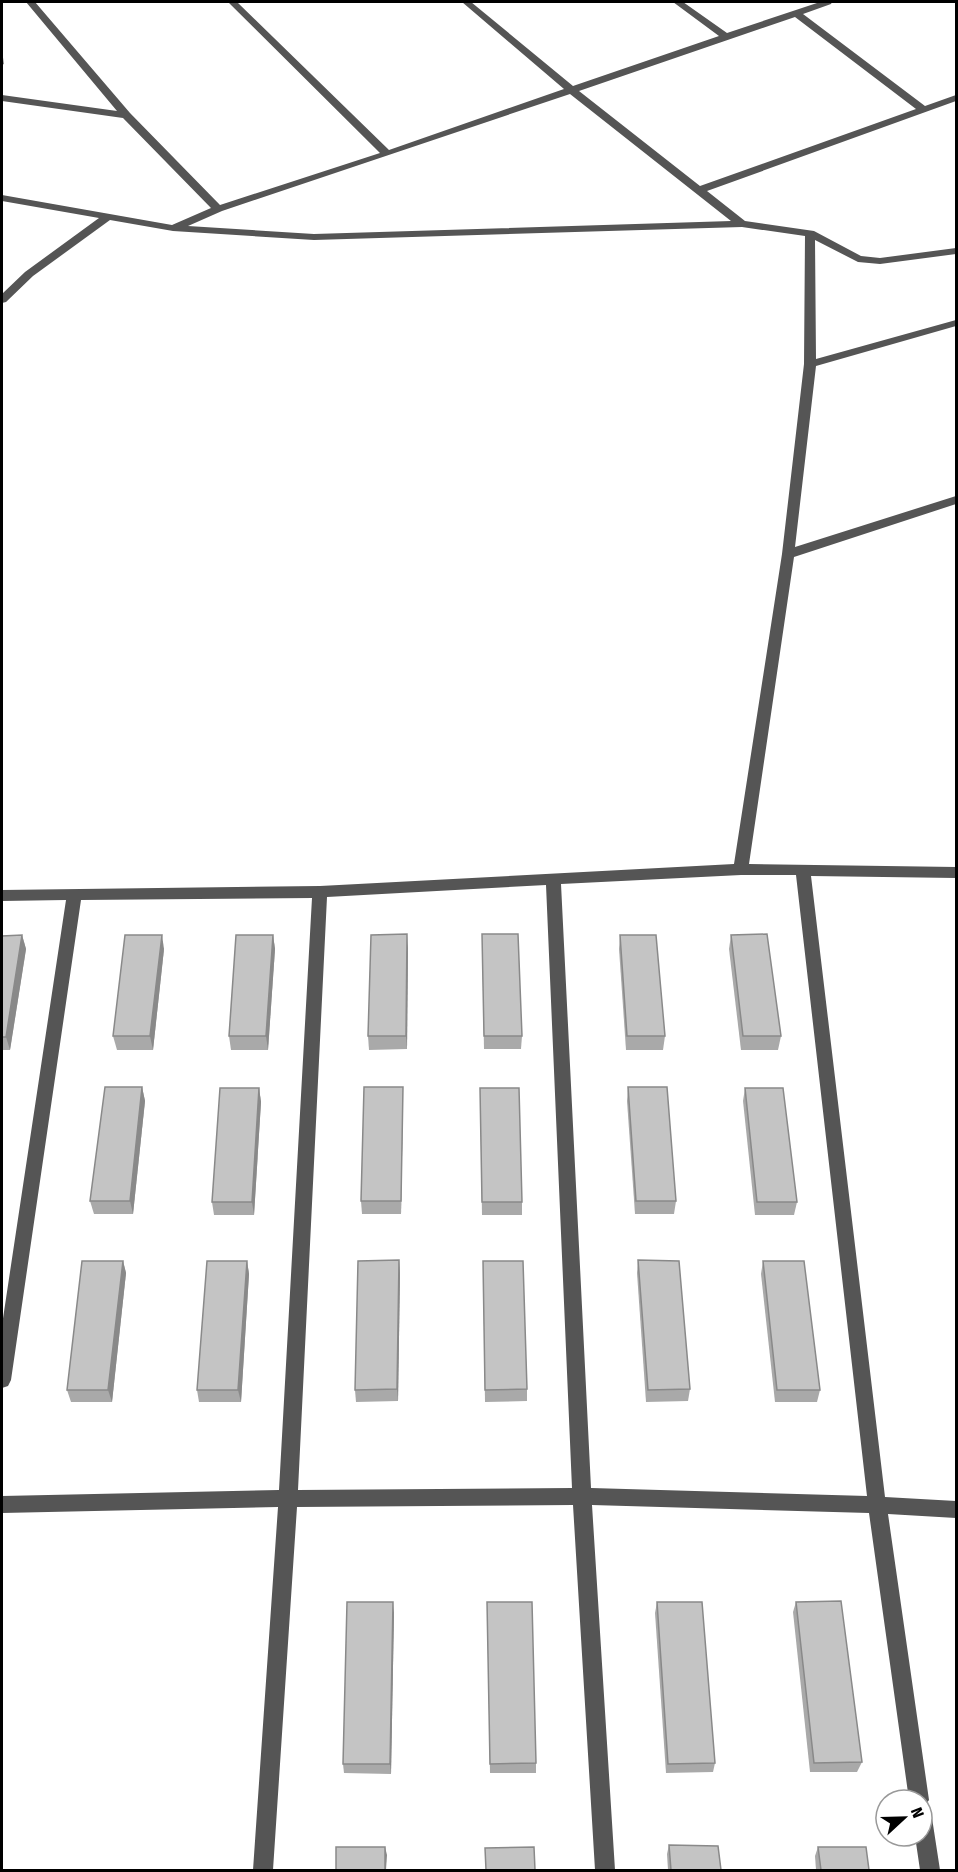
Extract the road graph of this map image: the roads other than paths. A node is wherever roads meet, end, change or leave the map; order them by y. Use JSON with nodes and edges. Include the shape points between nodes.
{"nodes":[{"id":1,"x":30,"y":2,"type":"edge"},
{"id":2,"x":232,"y":2,"type":"edge"},
{"id":3,"x":466,"y":2,"type":"edge"},
{"id":4,"x":677,"y":2,"type":"edge"},
{"id":5,"x":828,"y":2,"type":"edge"},
{"id":6,"x":796,"y":13,"type":"junction"},
{"id":7,"x":727,"y":38,"type":"junction"},
{"id":8,"x":570,"y":89,"type":"junction"},
{"id":9,"x":2,"y":98,"type":"edge"},
{"id":10,"x":957,"y":98,"type":"edge"},
{"id":11,"x":924,"y":110,"type":"junction"},
{"id":12,"x":126,"y":115,"type":"junction"},
{"id":13,"x":387,"y":154,"type":"junction"},
{"id":14,"x":697,"y":191,"type":"junction"},
{"id":15,"x":2,"y":198,"type":"edge"},
{"id":16,"x":218,"y":209,"type":"junction"},
{"id":17,"x":105,"y":218,"type":"junction"},
{"id":18,"x":742,"y":224,"type":"junction"},
{"id":19,"x":173,"y":228,"type":"junction"},
{"id":20,"x":810,"y":233,"type":"junction"},
{"id":21,"x":957,"y":251,"type":"edge"},
{"id":22,"x":2,"y":300,"type":"edge"},
{"id":23,"x":957,"y":323,"type":"edge"},
{"id":24,"x":810,"y":364,"type":"junction"},
{"id":25,"x":957,"y":500,"type":"edge"},
{"id":26,"x":788,"y":554,"type":"junction"},
{"id":27,"x":741,"y":869,"type":"junction"},
{"id":28,"x":802,"y":869,"type":"junction"},
{"id":29,"x":957,"y":872,"type":"edge"},
{"id":30,"x":553,"y":880,"type":"junction"},
{"id":31,"x":320,"y":892,"type":"junction"},
{"id":32,"x":2,"y":895,"type":"edge"},
{"id":33,"x":74,"y":895,"type":"junction"},
{"id":34,"x":2,"y":1380,"type":"edge"},
{"id":35,"x":582,"y":1497,"type":"junction"},
{"id":36,"x":288,"y":1498,"type":"junction"},
{"id":37,"x":2,"y":1504,"type":"edge"},
{"id":38,"x":877,"y":1504,"type":"junction"},
{"id":39,"x":957,"y":1509,"type":"edge"},
{"id":40,"x":918,"y":1788,"type":"edge"},
{"id":41,"x":927,"y":1848,"type":"edge"},
{"id":42,"x":263,"y":1870,"type":"edge"},
{"id":43,"x":605,"y":1870,"type":"edge"},
{"id":44,"x":930,"y":1870,"type":"edge"}],
"edges":[{"from":1,"to":12,"type":"street"},
{"from":2,"to":13,"type":"street"},
{"from":3,"to":8,"type":"street"},
{"from":4,"to":7,"type":"street"},
{"from":5,"to":6,"type":"street"},
{"from":6,"to":7,"type":"street"},
{"from":6,"to":11,"type":"street"},
{"from":7,"to":8,"type":"street"},
{"from":8,"to":13,"type":"street"},
{"from":8,"to":14,"type":"street"},
{"from":9,"to":12,"type":"street"},
{"from":10,"to":11,"type":"street"},
{"from":11,"to":14,"type":"street"},
{"from":12,"to":16,"type":"street"},
{"from":13,"to":16,"type":"street"},
{"from":14,"to":18,"type":"street"},
{"from":15,"to":17,"type":"street"},
{"from":16,"to":19,"type":"street"},
{"from":17,"to":19,"type":"street"},
{"from":17,"to":22,"type":"street","via":[[29,274]]},
{"from":18,"to":19,"type":"street","via":[[314,237]]},
{"from":18,"to":20,"type":"street"},
{"from":20,"to":21,"type":"street","via":[[858,259],[880,261]]},
{"from":20,"to":24,"type":"street"},
{"from":23,"to":24,"type":"street"},
{"from":24,"to":26,"type":"street"},
{"from":25,"to":26,"type":"street"},
{"from":26,"to":27,"type":"street"},
{"from":27,"to":28,"type":"street"},
{"from":27,"to":30,"type":"street"},
{"from":28,"to":29,"type":"street"},
{"from":28,"to":38,"type":"street"},
{"from":30,"to":31,"type":"street"},
{"from":30,"to":35,"type":"street"},
{"from":31,"to":33,"type":"street"},
{"from":31,"to":36,"type":"street"},
{"from":32,"to":33,"type":"street"},
{"from":33,"to":34,"type":"street"},
{"from":35,"to":36,"type":"street"},
{"from":35,"to":38,"type":"street"},
{"from":35,"to":43,"type":"street"},
{"from":36,"to":37,"type":"street"},
{"from":36,"to":42,"type":"street"},
{"from":38,"to":39,"type":"street"},
{"from":38,"to":40,"type":"street"},
{"from":41,"to":44,"type":"street"}]}
